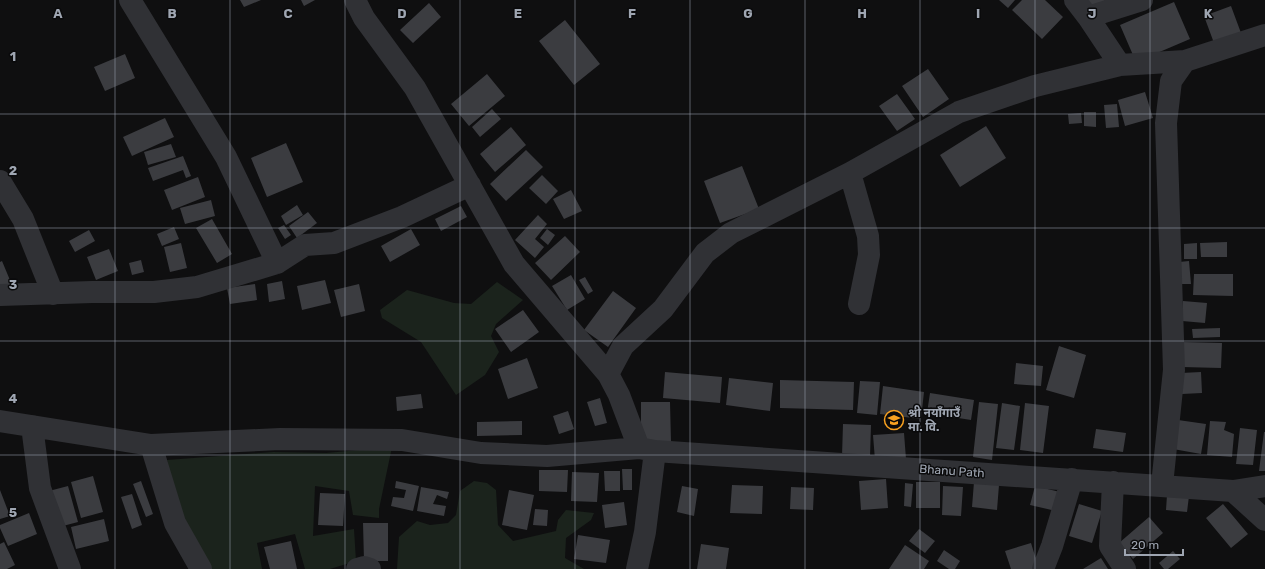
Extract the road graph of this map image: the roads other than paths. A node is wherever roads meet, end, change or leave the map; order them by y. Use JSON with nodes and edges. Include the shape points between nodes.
{"nodes":[{"id":1,"x":130,"y":0,"type":"edge"},
{"id":2,"x":355,"y":0,"type":"edge"},
{"id":3,"x":1075,"y":0,"type":"edge"},
{"id":4,"x":1142,"y":0,"type":"edge"},
{"id":5,"x":1088,"y":17,"type":"junction"},
{"id":6,"x":1265,"y":35,"type":"edge"},
{"id":7,"x":1185,"y":61,"type":"junction"},
{"id":8,"x":1120,"y":65,"type":"junction"},
{"id":9,"x":850,"y":173,"type":"junction"},
{"id":10,"x":0,"y":181,"type":"edge"},
{"id":11,"x":470,"y":185,"type":"junction"},
{"id":12,"x":277,"y":263,"type":"junction"},
{"id":13,"x":53,"y":294,"type":"junction"},
{"id":14,"x":0,"y":295,"type":"edge"},
{"id":15,"x":859,"y":304,"type":"dead end"},
{"id":16,"x":608,"y":374,"type":"junction"},
{"id":17,"x":0,"y":421,"type":"edge"},
{"id":18,"x":32,"y":426,"type":"junction"},
{"id":19,"x":151,"y":445,"type":"junction"},
{"id":20,"x":647,"y":449,"type":"junction"},
{"id":21,"x":1072,"y":479,"type":"junction"},
{"id":22,"x":1113,"y":482,"type":"junction"},
{"id":23,"x":1162,"y":485,"type":"junction"},
{"id":24,"x":1265,"y":486,"type":"edge"},
{"id":25,"x":1233,"y":491,"type":"junction"},
{"id":26,"x":1265,"y":520,"type":"edge"},
{"id":27,"x":70,"y":569,"type":"edge"},
{"id":28,"x":201,"y":569,"type":"edge"},
{"id":29,"x":357,"y":569,"type":"edge"},
{"id":30,"x":370,"y":569,"type":"edge"},
{"id":31,"x":637,"y":569,"type":"edge"},
{"id":32,"x":1043,"y":569,"type":"edge"},
{"id":33,"x":1125,"y":569,"type":"edge"}],
"edges":[{"from":1,"to":12,"type":"street","via":[[226,157]]},
{"from":2,"to":11,"type":"street","via":[[364,18],[415,88]]},
{"from":3,"to":5,"type":"street"},
{"from":4,"to":5,"type":"street"},
{"from":5,"to":8,"type":"street"},
{"from":6,"to":7,"type":"street"},
{"from":7,"to":8,"type":"street"},
{"from":7,"to":23,"type":"street","via":[[1171,81],[1166,123],[1174,370]]},
{"from":8,"to":9,"type":"street","via":[[1035,86],[958,112]]},
{"from":9,"to":15,"type":"street","via":[[868,236],[869,255]]},
{"from":9,"to":16,"type":"street","via":[[731,233],[705,253],[663,309],[623,346]]},
{"from":10,"to":13,"type":"street","via":[[23,219]]},
{"from":11,"to":12,"type":"street","via":[[402,217],[334,243],[305,245]]},
{"from":11,"to":16,"type":"street","via":[[514,264]]},
{"from":12,"to":13,"type":"street","via":[[197,287],[154,292]]},
{"from":13,"to":14,"type":"street"},
{"from":16,"to":20,"type":"street"},
{"from":17,"to":18,"type":"street","name":"Bhanu Path"},
{"from":18,"to":19,"type":"street","name":"Bhanu Path"},
{"from":18,"to":27,"type":"street","via":[[40,488]]},
{"from":19,"to":20,"type":"street","name":"Bhanu Path","via":[[280,438],[402,440],[481,453],[547,456]]},
{"from":19,"to":28,"type":"street","via":[[175,523]]},
{"from":20,"to":21,"type":"street","name":"Bhanu Path"},
{"from":20,"to":31,"type":"street","via":[[645,532]]},
{"from":21,"to":22,"type":"street","name":"Bhanu Path"},
{"from":21,"to":32,"type":"street"},
{"from":22,"to":23,"type":"street","name":"Bhanu Path"},
{"from":22,"to":33,"type":"street","via":[[1110,546]]},
{"from":23,"to":25,"type":"street","name":"Bhanu Path"},
{"from":24,"to":25,"type":"street","name":"Bhanu Path"},
{"from":25,"to":26,"type":"street"},
{"from":29,"to":30,"type":"street"}]}
